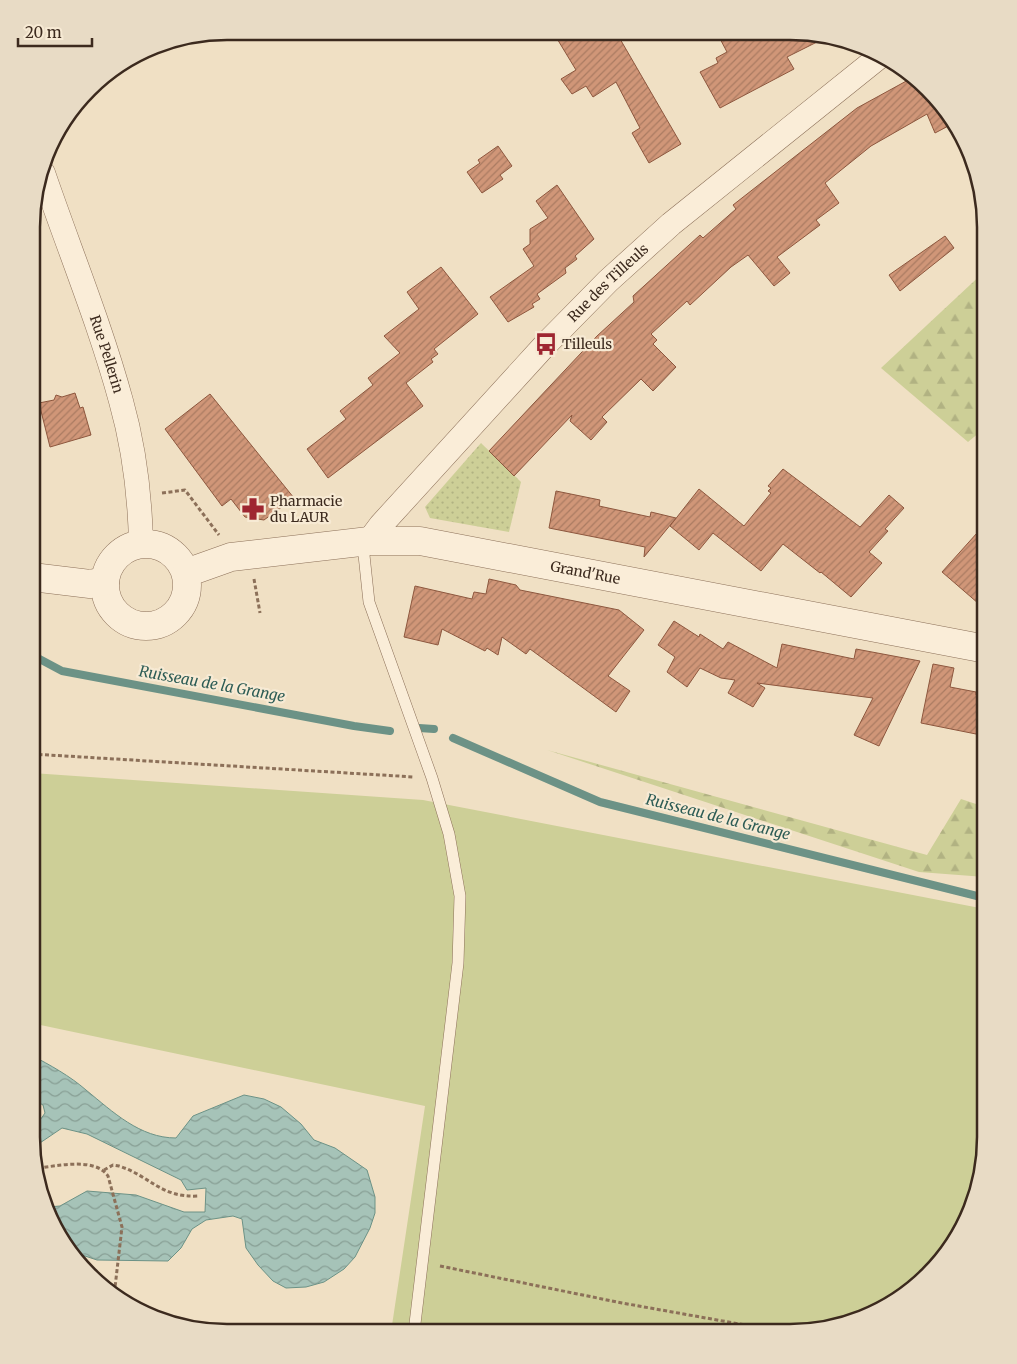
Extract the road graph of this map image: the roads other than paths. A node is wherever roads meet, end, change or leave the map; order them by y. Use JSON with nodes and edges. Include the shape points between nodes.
{"nodes":[{"id":1,"x":875,"y":60,"type":"edge"},
{"id":2,"x":45,"y":183,"type":"edge"},
{"id":3,"x":369,"y":542,"type":"junction"},
{"id":4,"x":141,"y":544,"type":"junction"},
{"id":5,"x":186,"y":573,"type":"junction"},
{"id":6,"x":40,"y":578,"type":"edge"},
{"id":7,"x":104,"y":581,"type":"junction"},
{"id":8,"x":977,"y":647,"type":"edge"},
{"id":9,"x":415,"y":1324,"type":"edge"}],
"edges":[{"from":1,"to":3,"type":"street","name":"Rue des Tilleuls","via":[[671,224],[608,281],[532,359],[380,525]]},
{"from":2,"to":4,"type":"street","name":"Rue Pellerin","via":[[121,401],[133,452]]},
{"from":3,"to":5,"type":"street","name":"Grand'Rue","via":[[231,557]]},
{"from":3,"to":8,"type":"street","name":"Grand'Rue","via":[[420,540]]},
{"from":3,"to":9,"type":"lane","via":[[364,555],[369,602],[432,778],[449,834],[460,896],[458,963]]},
{"from":4,"to":5,"type":"street","via":[[169,550]]},
{"from":4,"to":7,"type":"street","via":[[116,556]]},
{"from":5,"to":7,"type":"street","via":[[186,599],[180,611],[157,626],[130,624],[119,617],[110,607]]},
{"from":6,"to":7,"type":"street","via":[[90,584]]}]}
